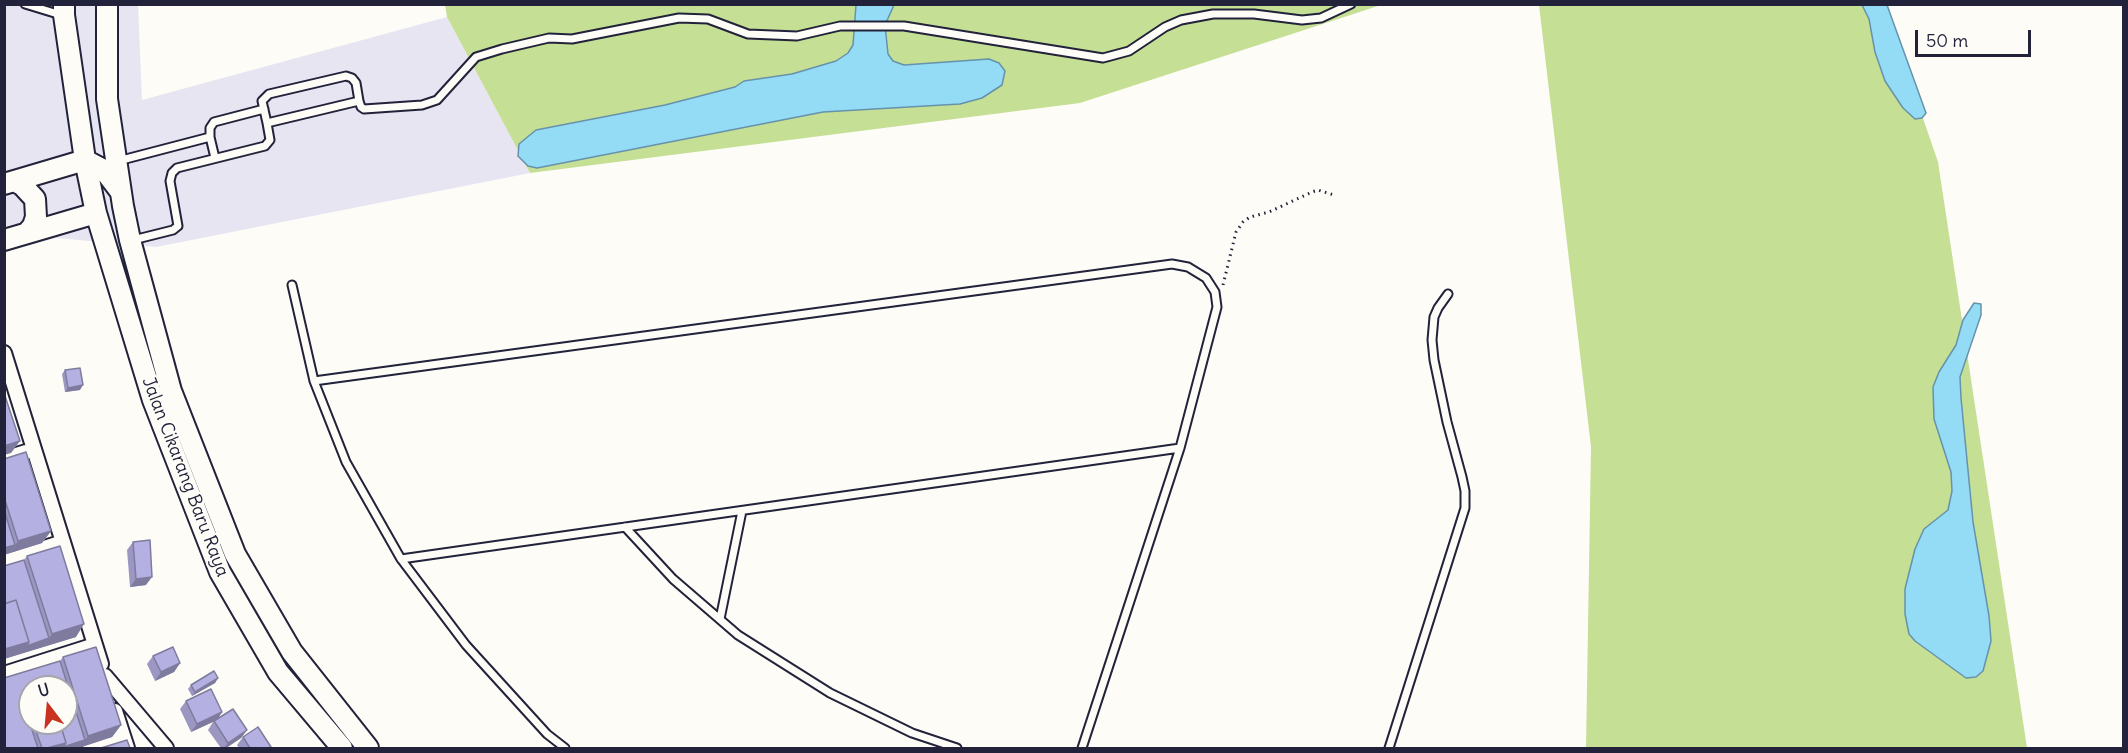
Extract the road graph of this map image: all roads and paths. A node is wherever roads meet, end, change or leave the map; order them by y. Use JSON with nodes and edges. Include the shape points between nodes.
{"nodes":[{"id":1,"x":25,"y":4,"type":"edge"},
{"id":2,"x":106,"y":4,"type":"edge"},
{"id":3,"x":1351,"y":4,"type":"edge"},
{"id":4,"x":64,"y":10,"type":"edge"},
{"id":5,"x":359,"y":101,"type":"junction"},
{"id":6,"x":264,"y":109,"type":"junction"},
{"id":7,"x":267,"y":123,"type":"junction"},
{"id":8,"x":210,"y":137,"type":"junction"},
{"id":9,"x":214,"y":159,"type":"junction"},
{"id":10,"x":85,"y":160,"type":"junction"},
{"id":11,"x":116,"y":162,"type":"junction"},
{"id":12,"x":9,"y":183,"type":"edge"},
{"id":13,"x":1334,"y":195,"type":"dead end"},
{"id":14,"x":122,"y":199,"type":"junction"},
{"id":15,"x":96,"y":213,"type":"junction"},
{"id":16,"x":27,"y":233,"type":"junction"},
{"id":17,"x":4,"y":240,"type":"edge"},
{"id":18,"x":130,"y":240,"type":"junction"},
{"id":19,"x":291,"y":285,"type":"dead end"},
{"id":20,"x":1448,"y":294,"type":"dead end"},
{"id":21,"x":1217,"y":307,"type":"junction"},
{"id":22,"x":5,"y":359,"type":"edge"},
{"id":23,"x":314,"y":381,"type":"junction"},
{"id":24,"x":1180,"y":448,"type":"junction"},
{"id":25,"x":34,"y":450,"type":"junction"},
{"id":26,"x":4,"y":459,"type":"edge"},
{"id":27,"x":742,"y":511,"type":"junction"},
{"id":28,"x":625,"y":527,"type":"junction"},
{"id":29,"x":63,"y":542,"type":"junction"},
{"id":30,"x":401,"y":559,"type":"junction"},
{"id":31,"x":4,"y":561,"type":"edge"},
{"id":32,"x":720,"y":620,"type":"junction"},
{"id":33,"x":95,"y":645,"type":"junction"},
{"id":34,"x":4,"y":674,"type":"edge"},
{"id":35,"x":105,"y":676,"type":"junction"},
{"id":36,"x":125,"y":743,"type":"edge"},
{"id":37,"x":90,"y":748,"type":"edge"},
{"id":38,"x":166,"y":748,"type":"edge"},
{"id":39,"x":342,"y":748,"type":"edge"},
{"id":40,"x":368,"y":748,"type":"edge"},
{"id":41,"x":565,"y":748,"type":"edge"},
{"id":42,"x":957,"y":748,"type":"edge"},
{"id":43,"x":1082,"y":748,"type":"edge"},
{"id":44,"x":1389,"y":748,"type":"edge"}],
"edges":[{"from":1,"to":4,"type":"lane"},
{"from":2,"to":11,"type":"main road","name":"Jalan Cikarang Baru Raya","via":[[108,99]]},
{"from":3,"to":5,"type":"lane","via":[[1321,18],[1302,20],[1254,14],[1214,14],[1181,20],[1129,51],[1103,58],[904,26],[840,26],[797,36],[748,34],[708,19],[679,18],[502,48],[476,57],[437,100],[422,105],[364,109]]},
{"from":4,"to":10,"type":"main road","name":"Jalan Cikarang Baru Raya"},
{"from":5,"to":6,"type":"lane","via":[[356,82],[346,76],[269,94],[262,101]]},
{"from":5,"to":7,"type":"lane"},
{"from":6,"to":7,"type":"lane"},
{"from":6,"to":8,"type":"lane","via":[[214,122]]},
{"from":7,"to":9,"type":"lane","via":[[270,140],[265,146]]},
{"from":8,"to":9,"type":"lane"},
{"from":8,"to":11,"type":"lane"},
{"from":9,"to":18,"type":"lane","via":[[177,168],[172,173],[178,226]]},
{"from":10,"to":12,"type":"main road"},
{"from":10,"to":14,"type":"main road","via":[[104,170]]},
{"from":10,"to":15,"type":"main road","name":"Jalan Cikarang Baru Raya"},
{"from":11,"to":14,"type":"main road","name":"Jalan Cikarang Baru Raya"},
{"from":12,"to":16,"type":"main road","via":[[22,185],[35,199],[36,217]]},
{"from":13,"to":21,"type":"path","via":[[1318,190],[1243,222],[1236,232]]},
{"from":14,"to":18,"type":"main road","name":"Jalan Cikarang Baru Raya"},
{"from":15,"to":16,"type":"main road"},
{"from":15,"to":39,"type":"main road","name":"Jalan Cikarang Baru Raya","via":[[153,400],[220,572],[278,672]]},
{"from":16,"to":17,"type":"main road"},
{"from":18,"to":40,"type":"main road","name":"Jalan Cikarang Baru Raya","via":[[171,391],[235,554],[292,652]]},
{"from":19,"to":23,"type":"lane"},
{"from":20,"to":44,"type":"lane","via":[[1434,317],[1432,340],[1465,490],[1465,508]]},
{"from":21,"to":23,"type":"lane","via":[[1215,292],[1206,278],[1188,267],[1172,264]]},
{"from":21,"to":24,"type":"lane"},
{"from":22,"to":25,"type":"street"},
{"from":23,"to":30,"type":"lane","via":[[346,462]]},
{"from":24,"to":27,"type":"lane"},
{"from":24,"to":43,"type":"lane"},
{"from":25,"to":26,"type":"street"},
{"from":25,"to":29,"type":"street"},
{"from":27,"to":28,"type":"lane"},
{"from":27,"to":32,"type":"lane"},
{"from":28,"to":30,"type":"lane"},
{"from":28,"to":32,"type":"lane","via":[[673,579]]},
{"from":29,"to":31,"type":"street"},
{"from":29,"to":33,"type":"street"},
{"from":30,"to":41,"type":"lane","via":[[466,645],[547,734]]},
{"from":32,"to":42,"type":"lane","via":[[830,693],[912,733]]},
{"from":33,"to":34,"type":"street"},
{"from":33,"to":35,"type":"street"},
{"from":35,"to":36,"type":"street"},
{"from":35,"to":38,"type":"street"},
{"from":36,"to":37,"type":"street"}]}
